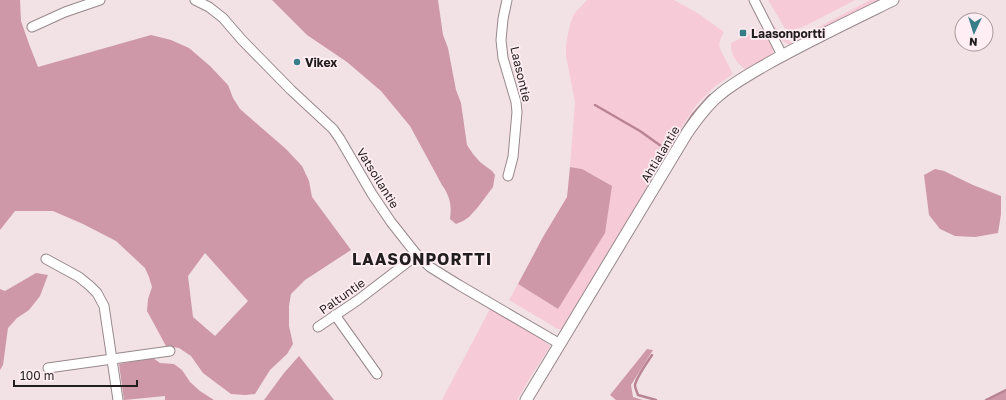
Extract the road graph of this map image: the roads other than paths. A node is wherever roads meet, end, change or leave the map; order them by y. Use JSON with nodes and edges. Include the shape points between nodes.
{"nodes":[{"id":1,"x":100,"y":0,"type":"edge"},
{"id":2,"x":195,"y":0,"type":"edge"},
{"id":3,"x":507,"y":0,"type":"edge"},
{"id":4,"x":754,"y":0,"type":"edge"},
{"id":5,"x":892,"y":0,"type":"edge"},
{"id":6,"x":32,"y":27,"type":"dead end"},
{"id":7,"x":782,"y":55,"type":"junction"},
{"id":8,"x":508,"y":176,"type":"dead end"},
{"id":9,"x":417,"y":255,"type":"junction"},
{"id":10,"x":46,"y":259,"type":"dead end"},
{"id":11,"x":336,"y":315,"type":"junction"},
{"id":12,"x":318,"y":327,"type":"dead end"},
{"id":13,"x":560,"y":344,"type":"junction"},
{"id":14,"x":170,"y":351,"type":"dead end"},
{"id":15,"x":112,"y":359,"type":"junction"},
{"id":16,"x":48,"y":368,"type":"dead end"},
{"id":17,"x":377,"y":374,"type":"dead end"},
{"id":18,"x":118,"y":400,"type":"edge"},
{"id":19,"x":526,"y":400,"type":"edge"}],
"edges":[{"from":1,"to":6,"type":"street"},
{"from":2,"to":9,"type":"street","name":"Vatsoilantie","via":[[223,18],[290,90],[333,129],[372,194]]},
{"from":3,"to":8,"type":"street","name":"Laasontie","via":[[502,40],[517,112],[513,157]]},
{"from":4,"to":7,"type":"street"},
{"from":5,"to":7,"type":"street","name":"Ahtialantie"},
{"from":7,"to":13,"type":"street","name":"Ahtialantie","via":[[722,92],[698,117]]},
{"from":9,"to":11,"type":"street","name":"Paltuntie"},
{"from":9,"to":13,"type":"street","name":"Vatsoilantie","via":[[453,281]]},
{"from":10,"to":15,"type":"street","via":[[79,277],[97,292],[104,306]]},
{"from":11,"to":12,"type":"street","name":"Paltuntie"},
{"from":11,"to":17,"type":"street"},
{"from":13,"to":19,"type":"street","name":"Ahtialantie"},
{"from":14,"to":15,"type":"street"},
{"from":15,"to":16,"type":"street"},
{"from":15,"to":18,"type":"street"}]}
